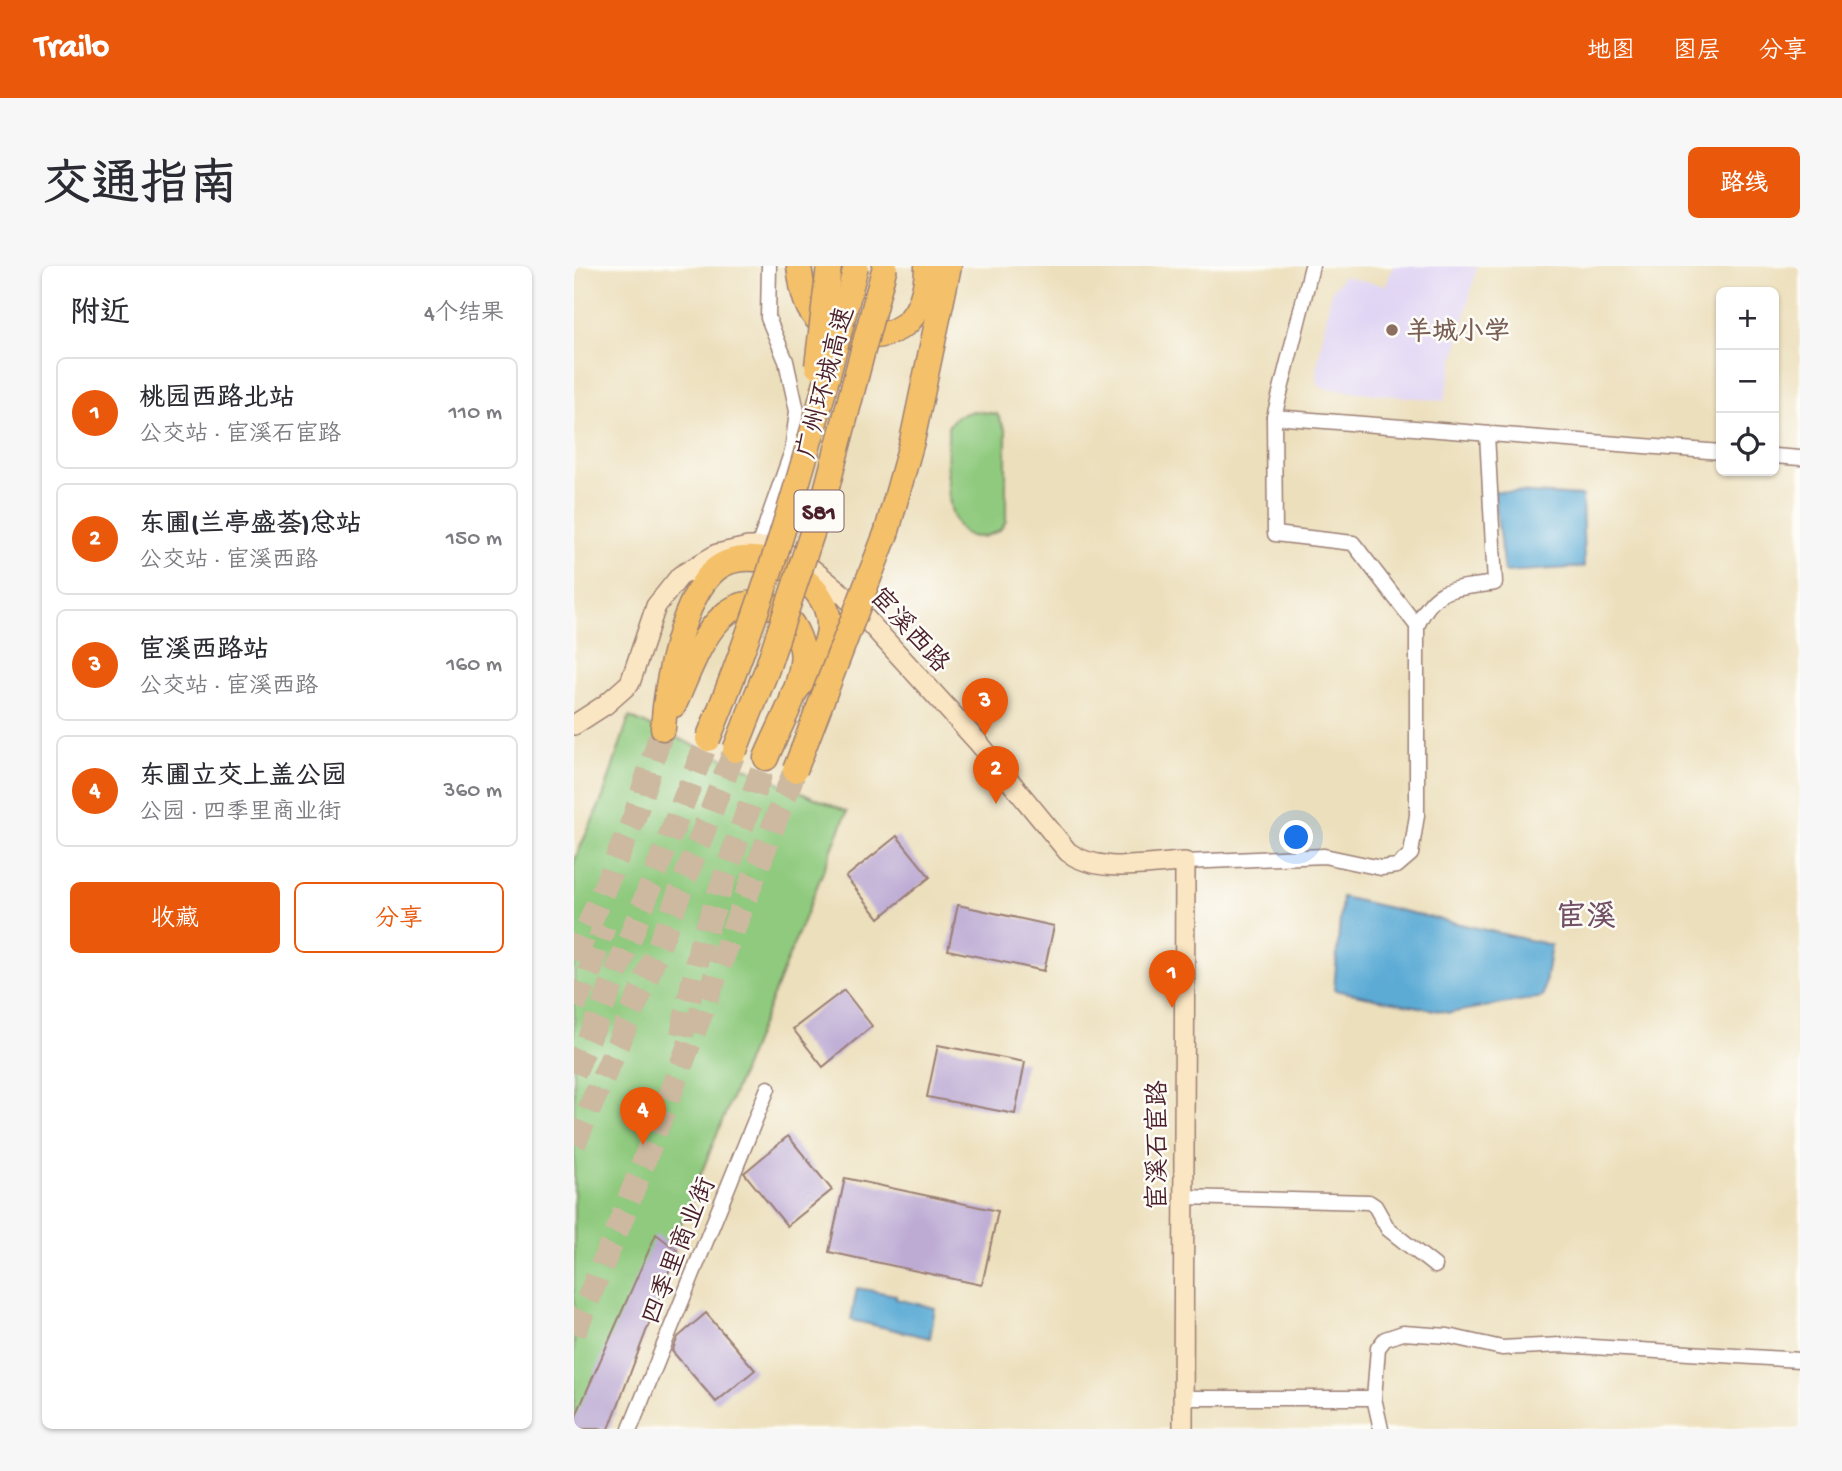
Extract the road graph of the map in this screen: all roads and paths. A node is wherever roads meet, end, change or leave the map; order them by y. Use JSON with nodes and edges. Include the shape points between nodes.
{"nodes":[{"id":1,"x":769,"y":266,"type":"edge"},
{"id":2,"x":799,"y":266,"type":"edge"},
{"id":3,"x":829,"y":266,"type":"edge"},
{"id":4,"x":856,"y":266,"type":"edge"},
{"id":5,"x":885,"y":266,"type":"edge"},
{"id":6,"x":949,"y":266,"type":"edge"},
{"id":7,"x":1312,"y":266,"type":"edge"},
{"id":8,"x":928,"y":271,"type":"edge"},
{"id":9,"x":1274,"y":417,"type":"junction"},
{"id":10,"x":1487,"y":434,"type":"junction"},
{"id":11,"x":1716,"y":452,"type":"edge"},
{"id":12,"x":1779,"y":456,"type":"edge"},
{"id":13,"x":1800,"y":458,"type":"edge"},
{"id":14,"x":804,"y":463,"type":"junction"},
{"id":15,"x":758,"y":547,"type":"junction"},
{"id":16,"x":1417,"y":626,"type":"junction"},
{"id":17,"x":793,"y":694,"type":"junction"},
{"id":18,"x":574,"y":724,"type":"edge"},
{"id":19,"x":708,"y":739,"type":"tunnel mouth"},
{"id":20,"x":735,"y":750,"type":"tunnel mouth"},
{"id":21,"x":766,"y":758,"type":"tunnel mouth"},
{"id":22,"x":795,"y":771,"type":"tunnel mouth"},
{"id":23,"x":1185,"y":862,"type":"junction"},
{"id":24,"x":768,"y":1088,"type":"dead end"},
{"id":25,"x":1182,"y":1197,"type":"junction"},
{"id":26,"x":1435,"y":1266,"type":"dead end"},
{"id":27,"x":1800,"y":1360,"type":"edge"},
{"id":28,"x":1182,"y":1398,"type":"junction"},
{"id":29,"x":1374,"y":1398,"type":"junction"},
{"id":30,"x":630,"y":1429,"type":"edge"},
{"id":31,"x":1182,"y":1429,"type":"edge"},
{"id":32,"x":1381,"y":1429,"type":"edge"}],
"edges":[{"from":1,"to":15,"type":"street","via":[[768,317],[786,362],[797,411],[792,451]]},
{"from":2,"to":8,"type":"highway","via":[[810,309],[830,328],[854,337],[880,335],[905,324],[913,315]]},
{"from":3,"to":14,"type":"highway","bridge":true},
{"from":4,"to":14,"type":"highway","name":"广州环城高速","number":"S81","bridge":true},
{"from":5,"to":20,"type":"highway","name":"广州环城高速","number":"S81","bridge":true,"via":[[826,491]]},
{"from":6,"to":22,"type":"highway","bridge":true,"via":[[912,441],[887,531]]},
{"from":7,"to":9,"type":"street"},
{"from":9,"to":10,"type":"street"},
{"from":9,"to":16,"type":"street","via":[[1275,534],[1353,543]]},
{"from":10,"to":11,"type":"street"},
{"from":10,"to":16,"type":"street","via":[[1496,583],[1440,593],[1426,605]]},
{"from":12,"to":13,"type":"street"},
{"from":14,"to":19,"type":"highway","name":"广州环城高速","number":"S81","bridge":true,"via":[[745,649]]},
{"from":15,"to":18,"type":"street","name":"宦溪西路","via":[[717,554],[680,576],[656,606],[630,683]]},
{"from":15,"to":23,"type":"street","name":"宦溪西路","via":[[800,559],[846,597],[1074,856],[1097,864]]},
{"from":16,"to":23,"type":"street","name":"宦溪西路","via":[[1417,815],[1410,854],[1397,866],[1381,868],[1324,856]]},
{"from":17,"to":17,"type":"highway","via":[[824,649],[829,626],[820,593],[807,579],[786,568],[764,562],[730,562],[705,580],[695,598],[666,690],[663,728],[709,633],[722,615],[749,602],[779,610],[791,622],[803,662]]},
{"from":17,"to":21,"type":"highway"},
{"from":23,"to":25,"type":"street","name":"宦溪石宦路"},
{"from":24,"to":30,"type":"street","name":"四季里商业街"},
{"from":25,"to":26,"type":"street","via":[[1369,1202],[1388,1229]]},
{"from":25,"to":28,"type":"street","name":"宦溪石宦路"},
{"from":27,"to":29,"type":"street","via":[[1562,1345],[1502,1348],[1403,1332],[1385,1339],[1378,1348]]},
{"from":28,"to":29,"type":"street"},
{"from":28,"to":31,"type":"street","name":"宦溪石宦路"},
{"from":29,"to":32,"type":"street"}]}
